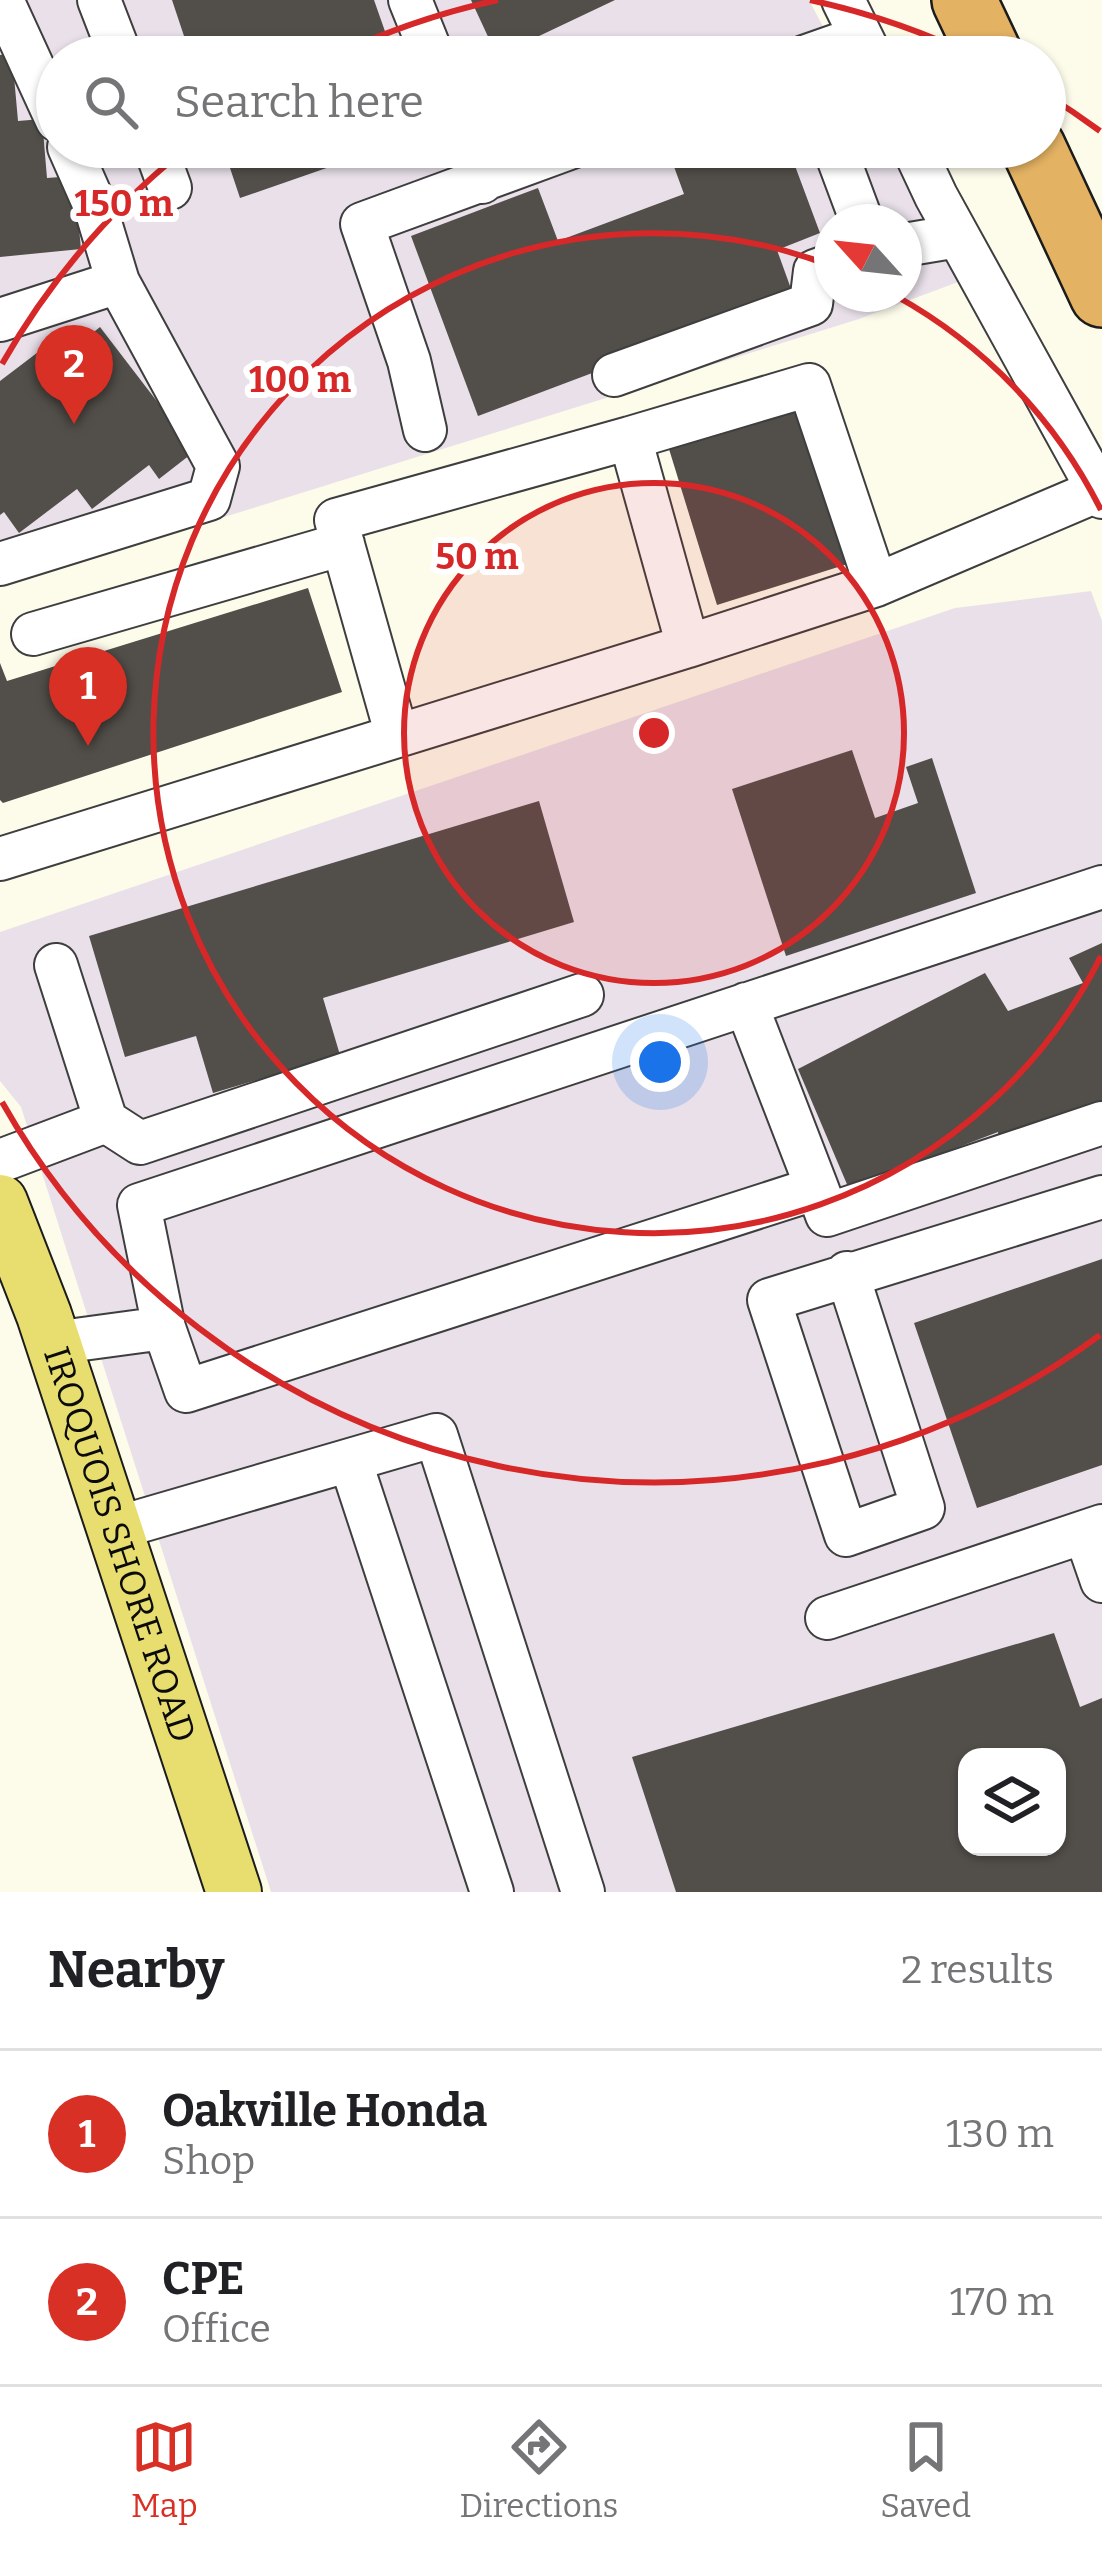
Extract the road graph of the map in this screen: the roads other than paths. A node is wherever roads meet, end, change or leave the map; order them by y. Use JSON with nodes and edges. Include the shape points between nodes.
{"nodes":[{"id":1,"x":2,"y":0,"type":"edge"},
{"id":2,"x":99,"y":0,"type":"edge"},
{"id":3,"x":410,"y":0,"type":"edge"},
{"id":4,"x":964,"y":0,"type":"edge"},
{"id":5,"x":113,"y":36,"type":"edge"},
{"id":6,"x":425,"y":36,"type":"edge"},
{"id":7,"x":981,"y":36,"type":"edge"},
{"id":8,"x":36,"y":74,"type":"edge"},
{"id":9,"x":78,"y":168,"type":"edge"},
{"id":10,"x":163,"y":168,"type":"edge"},
{"id":11,"x":468,"y":168,"type":"edge"},
{"id":12,"x":842,"y":168,"type":"edge"},
{"id":13,"x":924,"y":168,"type":"edge"},
{"id":14,"x":1043,"y":168,"type":"edge"},
{"id":15,"x":170,"y":188,"type":"dead end"},
{"id":16,"x":855,"y":204,"type":"edge"},
{"id":17,"x":958,"y":236,"type":"junction"},
{"id":18,"x":922,"y":242,"type":"edge"},
{"id":19,"x":814,"y":271,"type":"edge"},
{"id":20,"x":118,"y":282,"type":"junction"},
{"id":21,"x":1102,"y":296,"type":"edge"},
{"id":22,"x":0,"y":320,"type":"edge"},
{"id":23,"x":614,"y":375,"type":"dead end"},
{"id":24,"x":425,"y":430,"type":"dead end"},
{"id":25,"x":630,"y":438,"type":"junction"},
{"id":26,"x":1100,"y":494,"type":"edge"},
{"id":27,"x":343,"y":544,"type":"junction"},
{"id":28,"x":0,"y":564,"type":"edge"},
{"id":29,"x":876,"y":585,"type":"junction"},
{"id":30,"x":33,"y":634,"type":"dead end"},
{"id":31,"x":688,"y":646,"type":"junction"},
{"id":32,"x":398,"y":736,"type":"junction"},
{"id":33,"x":0,"y":859,"type":"edge"},
{"id":34,"x":1102,"y":886,"type":"edge"},
{"id":35,"x":56,"y":965,"type":"dead end"},
{"id":36,"x":582,"y":995,"type":"dead end"},
{"id":37,"x":746,"y":1004,"type":"junction"},
{"id":38,"x":106,"y":1121,"type":"junction"},
{"id":39,"x":1102,"y":1123,"type":"edge"},
{"id":40,"x":0,"y":1161,"type":"edge"},
{"id":41,"x":817,"y":1188,"type":"junction"},
{"id":42,"x":1102,"y":1197,"type":"edge"},
{"id":43,"x":0,"y":1202,"type":"edge"},
{"id":44,"x":848,"y":1273,"type":"junction"},
{"id":45,"x":164,"y":1328,"type":"junction"},
{"id":46,"x":53,"y":1343,"type":"junction"},
{"id":47,"x":350,"y":1460,"type":"junction"},
{"id":48,"x":1093,"y":1528,"type":"edge"},
{"id":49,"x":113,"y":1529,"type":"junction"},
{"id":50,"x":1102,"y":1581,"type":"edge"},
{"id":51,"x":827,"y":1618,"type":"dead end"},
{"id":52,"x":576,"y":1890,"type":"edge"},
{"id":53,"x":235,"y":1892,"type":"edge"},
{"id":54,"x":492,"y":1892,"type":"edge"}],
"edges":[{"from":1,"to":8,"type":"street"},
{"from":2,"to":5,"type":"street"},
{"from":3,"to":6,"type":"street"},
{"from":4,"to":7,"type":"highway"},
{"from":9,"to":20,"type":"street"},
{"from":10,"to":15,"type":"street"},
{"from":11,"to":24,"type":"street","via":[[362,224]]},
{"from":12,"to":16,"type":"street"},
{"from":13,"to":17,"type":"street"},
{"from":14,"to":21,"type":"highway"},
{"from":17,"to":18,"type":"street"},
{"from":17,"to":26,"type":"street"},
{"from":19,"to":23,"type":"street","via":[[811,304]]},
{"from":20,"to":22,"type":"street"},
{"from":20,"to":28,"type":"street","via":[[218,466],[209,499]]},
{"from":25,"to":27,"type":"street","via":[[336,520]]},
{"from":25,"to":29,"type":"street","via":[[809,385]]},
{"from":25,"to":31,"type":"street"},
{"from":26,"to":29,"type":"street"},
{"from":27,"to":30,"type":"street"},
{"from":27,"to":32,"type":"street"},
{"from":29,"to":31,"type":"street"},
{"from":31,"to":32,"type":"street"},
{"from":32,"to":33,"type":"street"},
{"from":34,"to":37,"type":"street"},
{"from":35,"to":38,"type":"street"},
{"from":36,"to":38,"type":"street","via":[[140,1143]]},
{"from":37,"to":41,"type":"street"},
{"from":37,"to":45,"type":"street","via":[[139,1205]]},
{"from":38,"to":40,"type":"street"},
{"from":39,"to":41,"type":"street","via":[[827,1215]]},
{"from":41,"to":45,"type":"street","via":[[186,1391]]},
{"from":42,"to":44,"type":"street"},
{"from":43,"to":46,"type":"main road","name":"IROQUOIS SHORE ROAD"},
{"from":44,"to":44,"type":"street","via":[[923,1508],[846,1535],[770,1300]]},
{"from":45,"to":46,"type":"street"},
{"from":46,"to":49,"type":"main road","name":"IROQUOIS SHORE ROAD"},
{"from":47,"to":49,"type":"street"},
{"from":47,"to":52,"type":"street","via":[[436,1435]]},
{"from":47,"to":54,"type":"street"},
{"from":48,"to":50,"type":"street"},
{"from":48,"to":51,"type":"street"},
{"from":49,"to":53,"type":"main road","name":"IROQUOIS SHORE ROAD"}]}
